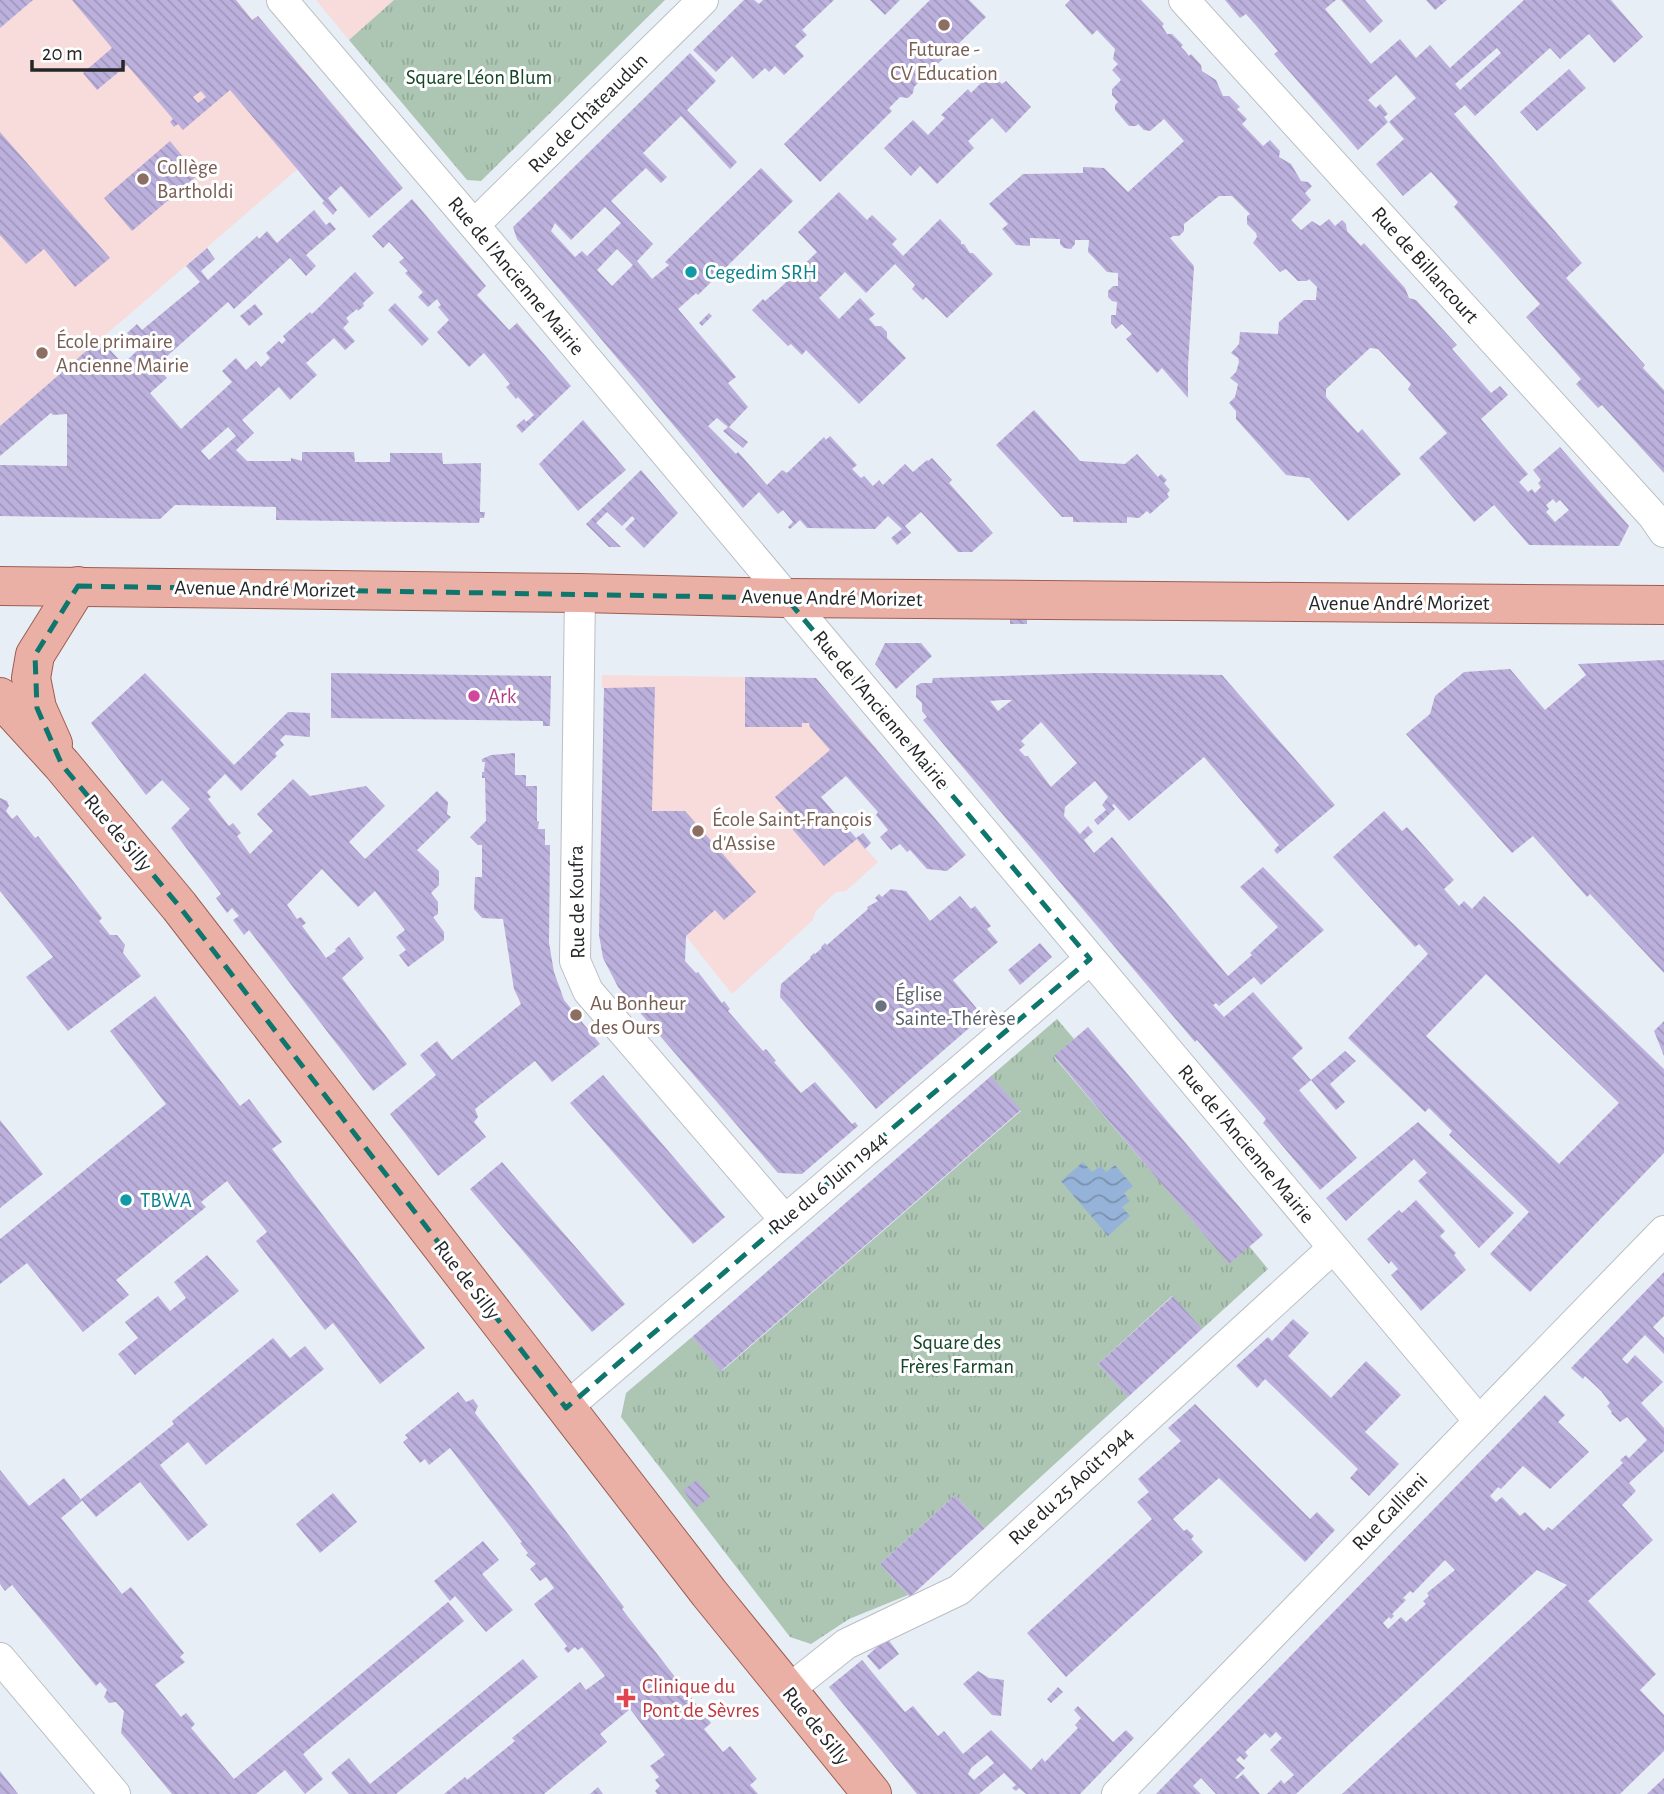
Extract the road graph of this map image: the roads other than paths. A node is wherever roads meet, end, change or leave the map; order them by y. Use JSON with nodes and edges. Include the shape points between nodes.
{"nodes":[{"id":1,"x":282,"y":0,"type":"edge"},
{"id":2,"x":703,"y":0,"type":"edge"},
{"id":3,"x":1184,"y":0,"type":"edge"},
{"id":4,"x":474,"y":225,"type":"junction"},
{"id":5,"x":1663,"y":528,"type":"edge"},
{"id":6,"x":0,"y":586,"type":"edge"},
{"id":7,"x":78,"y":586,"type":"junction"},
{"id":8,"x":580,"y":593,"type":"junction"},
{"id":9,"x":786,"y":598,"type":"junction"},
{"id":10,"x":1664,"y":605,"type":"edge"},
{"id":11,"x":0,"y":697,"type":"edge"},
{"id":12,"x":62,"y":765,"type":"junction"},
{"id":13,"x":1090,"y":959,"type":"junction"},
{"id":14,"x":785,"y":1220,"type":"junction"},
{"id":15,"x":1664,"y":1231,"type":"edge"},
{"id":16,"x":1333,"y":1248,"type":"junction"},
{"id":17,"x":566,"y":1408,"type":"junction"},
{"id":18,"x":1479,"y":1421,"type":"junction"},
{"id":19,"x":0,"y":1658,"type":"edge"},
{"id":20,"x":787,"y":1691,"type":"junction"},
{"id":21,"x":115,"y":1794,"type":"edge"},
{"id":22,"x":872,"y":1794,"type":"edge"},
{"id":23,"x":1117,"y":1794,"type":"edge"}],
"edges":[{"from":1,"to":4,"type":"street","name":"Rue de l'Ancienne Mairie"},
{"from":2,"to":4,"type":"street","name":"Rue de Châteaudun"},
{"from":3,"to":5,"type":"street","name":"Rue de Billancourt"},
{"from":4,"to":9,"type":"street","name":"Rue de l'Ancienne Mairie"},
{"from":6,"to":7,"type":"main road","name":"Avenue André Morizet"},
{"from":7,"to":8,"type":"main road","name":"Avenue André Morizet"},
{"from":7,"to":12,"type":"main road","name":"Rue de Silly","via":[[35,655],[31,678],[37,708]]},
{"from":8,"to":9,"type":"main road","name":"Avenue André Morizet"},
{"from":8,"to":14,"type":"street","name":"Rue de Koufra","via":[[575,961],[588,991]]},
{"from":9,"to":10,"type":"main road","name":"Avenue André Morizet"},
{"from":9,"to":13,"type":"street","name":"Rue de l'Ancienne Mairie"},
{"from":11,"to":12,"type":"main road","name":"Rue de Silly"},
{"from":12,"to":17,"type":"main road","name":"Rue de Silly","via":[[179,906]]},
{"from":13,"to":14,"type":"street","name":"Rue du 6 Juin 1944"},
{"from":13,"to":16,"type":"street","name":"Rue de l'Ancienne Mairie"},
{"from":14,"to":17,"type":"street","name":"Rue du 6 Juin 1944"},
{"from":15,"to":18,"type":"street","name":"Rue Gallieni"},
{"from":16,"to":18,"type":"street","name":"Rue de l'Ancienne Mairie"},
{"from":16,"to":20,"type":"street","name":"Rue du 25 Août 1944","via":[[959,1590],[846,1644]]},
{"from":17,"to":20,"type":"main road","name":"Rue de Silly"},
{"from":18,"to":23,"type":"street","name":"Rue Gallieni"},
{"from":19,"to":21,"type":"street"},
{"from":20,"to":22,"type":"main road","name":"Rue de Silly"}]}
